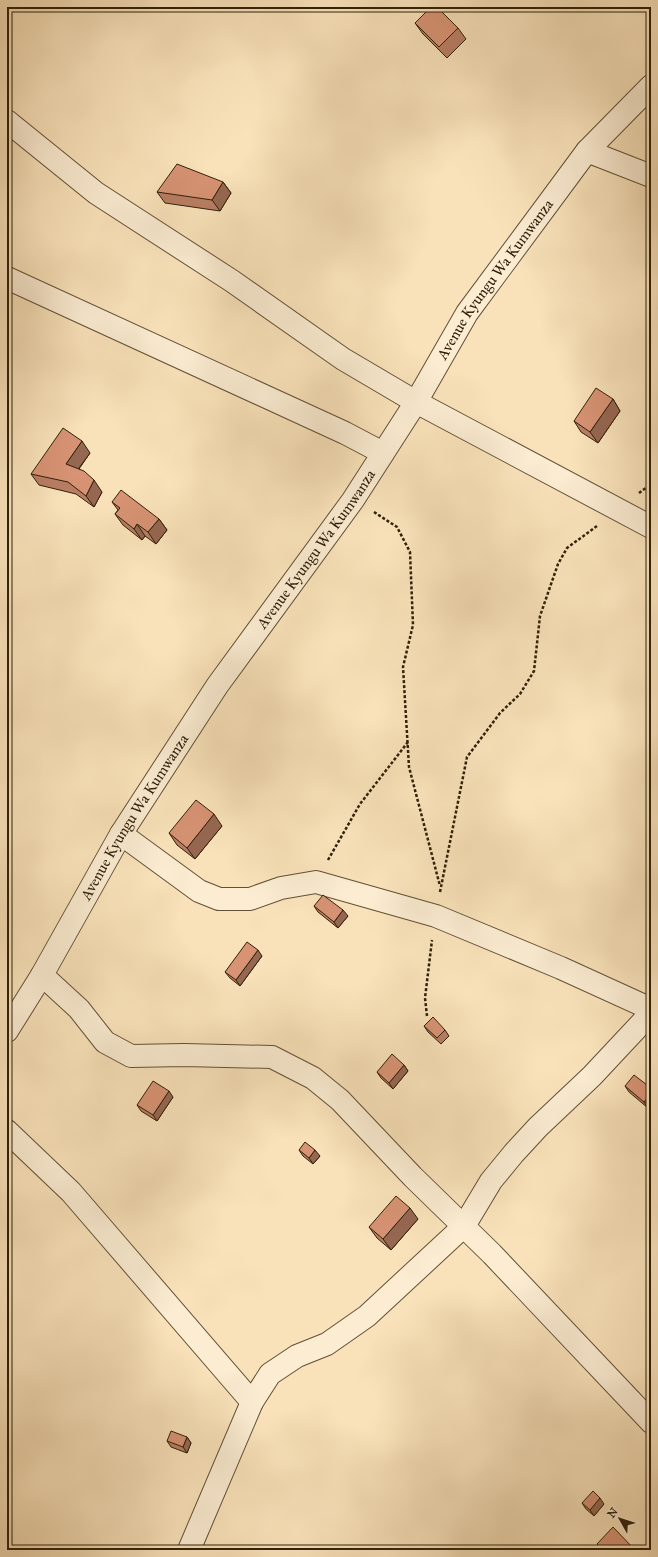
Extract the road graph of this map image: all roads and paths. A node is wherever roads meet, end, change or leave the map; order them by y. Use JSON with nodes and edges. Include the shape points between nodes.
{"nodes":[{"id":1,"x":651,"y":86,"type":"edge"},
{"id":2,"x":7,"y":121,"type":"edge"},
{"id":3,"x":587,"y":152,"type":"junction"},
{"id":4,"x":651,"y":176,"type":"edge"},
{"id":5,"x":7,"y":278,"type":"edge"},
{"id":6,"x":416,"y":402,"type":"junction"},
{"id":7,"x":383,"y":453,"type":"junction"},
{"id":8,"x":353,"y":500,"type":"junction"},
{"id":9,"x":618,"y":509,"type":"junction"},
{"id":10,"x":651,"y":526,"type":"edge"},
{"id":11,"x":408,"y":742,"type":"junction"},
{"id":12,"x":120,"y":834,"type":"junction"},
{"id":13,"x":316,"y":882,"type":"junction"},
{"id":14,"x":436,"y":916,"type":"junction"},
{"id":15,"x":42,"y":975,"type":"junction"},
{"id":16,"x":651,"y":1009,"type":"edge"},
{"id":17,"x":651,"y":1013,"type":"edge"},
{"id":18,"x":427,"y":1016,"type":"dead end"},
{"id":19,"x":7,"y":1031,"type":"edge"},
{"id":20,"x":7,"y":1131,"type":"edge"},
{"id":21,"x":464,"y":1226,"type":"junction"},
{"id":22,"x":252,"y":1402,"type":"junction"},
{"id":23,"x":651,"y":1422,"type":"edge"},
{"id":24,"x":189,"y":1550,"type":"edge"}],
"edges":[{"from":1,"to":3,"type":"street","name":"Avenue Kyungu Wa Kumwanza"},
{"from":2,"to":6,"type":"street","via":[[96,193],[232,280],[343,359]]},
{"from":3,"to":4,"type":"street"},
{"from":3,"to":6,"type":"street","name":"Avenue Kyungu Wa Kumwanza","via":[[467,314]]},
{"from":5,"to":7,"type":"street","via":[[345,433]]},
{"from":6,"to":7,"type":"street","name":"Avenue Kyungu Wa Kumwanza"},
{"from":6,"to":9,"type":"street"},
{"from":7,"to":8,"type":"street","name":"Avenue Kyungu Wa Kumwanza"},
{"from":8,"to":11,"type":"path","via":[[397,526],[410,552],[412,625],[403,667]]},
{"from":8,"to":12,"type":"street","name":"Avenue Kyungu Wa Kumwanza","via":[[216,686]]},
{"from":9,"to":10,"type":"street"},
{"from":9,"to":11,"type":"path","via":[[567,548],[540,616],[534,671],[520,694],[500,713],[467,757],[440,887],[409,767]]},
{"from":11,"to":13,"type":"path","via":[[360,804]]},
{"from":12,"to":13,"type":"street","via":[[199,891],[220,899],[250,899],[281,888]]},
{"from":12,"to":15,"type":"street","name":"Avenue Kyungu Wa Kumwanza"},
{"from":13,"to":14,"type":"street"},
{"from":14,"to":16,"type":"street"},
{"from":14,"to":18,"type":"path","via":[[425,998]]},
{"from":15,"to":19,"type":"street","name":"Avenue Kyungu Wa Kumwanza"},
{"from":15,"to":21,"type":"street","via":[[79,1009],[105,1042],[131,1056],[272,1057],[313,1078],[340,1100]]},
{"from":17,"to":21,"type":"street","via":[[514,1153],[491,1181]]},
{"from":20,"to":22,"type":"street","via":[[71,1192]]},
{"from":21,"to":22,"type":"street","via":[[367,1316],[327,1344],[297,1356],[270,1374]]},
{"from":21,"to":23,"type":"street"},
{"from":22,"to":24,"type":"street"}]}
